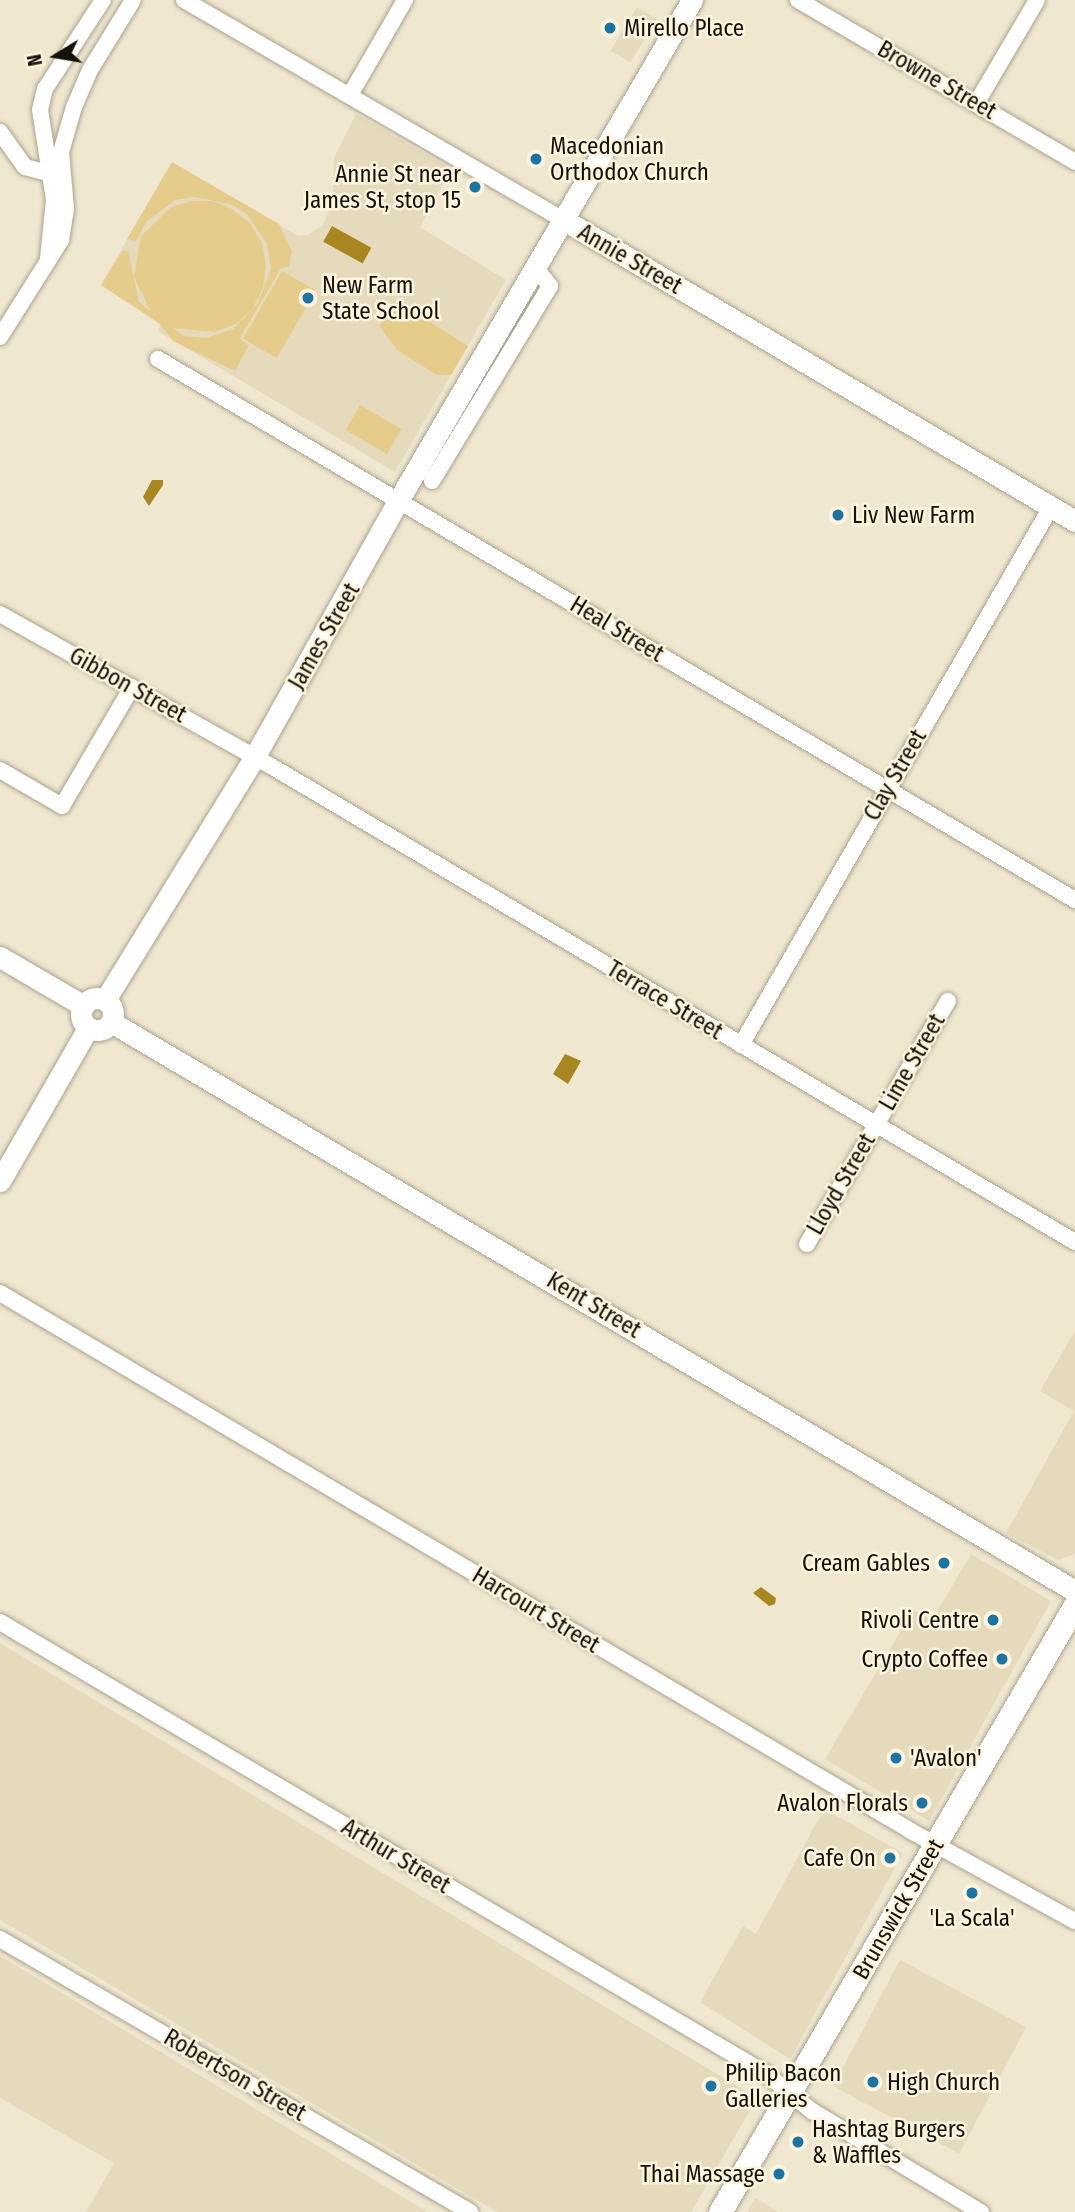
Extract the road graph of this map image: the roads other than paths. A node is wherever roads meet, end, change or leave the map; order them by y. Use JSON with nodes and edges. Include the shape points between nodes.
{"nodes":[{"id":1,"x":103,"y":0,"type":"edge"},
{"id":2,"x":133,"y":0,"type":"edge"},
{"id":3,"x":184,"y":0,"type":"edge"},
{"id":4,"x":405,"y":0,"type":"edge"},
{"id":5,"x":692,"y":0,"type":"edge"},
{"id":6,"x":798,"y":0,"type":"edge"},
{"id":7,"x":1037,"y":0,"type":"edge"},
{"id":8,"x":350,"y":95,"type":"junction"},
{"id":9,"x":976,"y":103,"type":"junction"},
{"id":10,"x":0,"y":132,"type":"edge"},
{"id":11,"x":1075,"y":162,"type":"edge"},
{"id":12,"x":55,"y":176,"type":"junction"},
{"id":13,"x":564,"y":220,"type":"junction"},
{"id":14,"x":536,"y":268,"type":"junction"},
{"id":15,"x":0,"y":337,"type":"edge"},
{"id":16,"x":158,"y":359,"type":"dead end"},
{"id":17,"x":432,"y":481,"type":"dead end"},
{"id":18,"x":398,"y":501,"type":"junction"},
{"id":19,"x":1051,"y":507,"type":"junction"},
{"id":20,"x":1075,"y":521,"type":"edge"},
{"id":21,"x":0,"y":614,"type":"edge"},
{"id":22,"x":132,"y":687,"type":"junction"},
{"id":23,"x":255,"y":757,"type":"junction"},
{"id":24,"x":0,"y":771,"type":"edge"},
{"id":25,"x":887,"y":789,"type":"junction"},
{"id":26,"x":1075,"y":900,"type":"edge"},
{"id":27,"x":0,"y":957,"type":"edge"},
{"id":28,"x":105,"y":1000,"type":"junction"},
{"id":29,"x":948,"y":1001,"type":"dead end"},
{"id":30,"x":84,"y":1006,"type":"junction"},
{"id":31,"x":111,"y":1022,"type":"junction"},
{"id":32,"x":88,"y":1028,"type":"junction"},
{"id":33,"x":741,"y":1045,"type":"junction"},
{"id":34,"x":876,"y":1124,"type":"junction"},
{"id":35,"x":0,"y":1181,"type":"edge"},
{"id":36,"x":1075,"y":1242,"type":"edge"},
{"id":37,"x":807,"y":1244,"type":"dead end"},
{"id":38,"x":0,"y":1293,"type":"edge"},
{"id":39,"x":1075,"y":1591,"type":"edge"},
{"id":40,"x":1075,"y":1605,"type":"edge"},
{"id":41,"x":0,"y":1622,"type":"edge"},
{"id":42,"x":937,"y":1843,"type":"junction"},
{"id":43,"x":1075,"y":1921,"type":"edge"},
{"id":44,"x":0,"y":1939,"type":"edge"},
{"id":45,"x":790,"y":2094,"type":"junction"},
{"id":46,"x":470,"y":2212,"type":"edge"},
{"id":47,"x":720,"y":2212,"type":"edge"},
{"id":48,"x":981,"y":2212,"type":"edge"}],
"edges":[{"from":1,"to":12,"type":"street","via":[[45,89],[40,110]]},
{"from":2,"to":12,"type":"street","via":[[90,70],[74,107]]},
{"from":3,"to":8,"type":"street","name":"Annie Street"},
{"from":4,"to":8,"type":"street"},
{"from":5,"to":13,"type":"street","name":"James Street"},
{"from":6,"to":9,"type":"street","name":"Browne Street"},
{"from":7,"to":9,"type":"street"},
{"from":8,"to":13,"type":"street","name":"Annie Street"},
{"from":9,"to":11,"type":"street","name":"Browne Street"},
{"from":10,"to":12,"type":"street","via":[[25,167]]},
{"from":12,"to":15,"type":"street","via":[[48,260]]},
{"from":13,"to":14,"type":"street","name":"James Street"},
{"from":13,"to":19,"type":"street","name":"Annie Street"},
{"from":14,"to":17,"type":"street","via":[[550,286]]},
{"from":14,"to":18,"type":"street","name":"James Street"},
{"from":16,"to":18,"type":"street","name":"Heal Street"},
{"from":18,"to":23,"type":"street","name":"James Street"},
{"from":18,"to":25,"type":"street","name":"Heal Street"},
{"from":19,"to":20,"type":"street","name":"Annie Street"},
{"from":19,"to":25,"type":"street","name":"Clay Street"},
{"from":21,"to":22,"type":"street","name":"Gibbon Street"},
{"from":22,"to":23,"type":"street","name":"Gibbon Street"},
{"from":22,"to":24,"type":"street","via":[[62,806]]},
{"from":23,"to":28,"type":"street","name":"James Street"},
{"from":23,"to":33,"type":"street","name":"Terrace Street"},
{"from":25,"to":26,"type":"street","name":"Heal Street"},
{"from":25,"to":33,"type":"street","name":"Clay Street"},
{"from":27,"to":30,"type":"street"},
{"from":28,"to":30,"type":"street","via":[[93,999]]},
{"from":28,"to":31,"type":"street","via":[[113,1010]]},
{"from":29,"to":34,"type":"street","name":"Lime Street"},
{"from":30,"to":32,"type":"street","via":[[82,1018]]},
{"from":31,"to":32,"type":"street","via":[[104,1029]]},
{"from":31,"to":39,"type":"street","name":"Kent Street"},
{"from":32,"to":35,"type":"street"},
{"from":33,"to":34,"type":"street","name":"Terrace Street"},
{"from":34,"to":36,"type":"street","name":"Terrace Street"},
{"from":34,"to":37,"type":"street","name":"Lloyd Street"},
{"from":38,"to":42,"type":"street","name":"Harcourt Street"},
{"from":40,"to":42,"type":"main road","name":"Brunswick Street"},
{"from":41,"to":45,"type":"street","name":"Arthur Street","via":[[765,2073]]},
{"from":42,"to":43,"type":"street","name":"Harcourt Street"},
{"from":42,"to":45,"type":"main road","name":"Brunswick Street"},
{"from":44,"to":46,"type":"street","name":"Robertson Street"},
{"from":45,"to":47,"type":"main road","name":"Brunswick Street"},
{"from":45,"to":48,"type":"street","name":"Arthur Street"}]}
